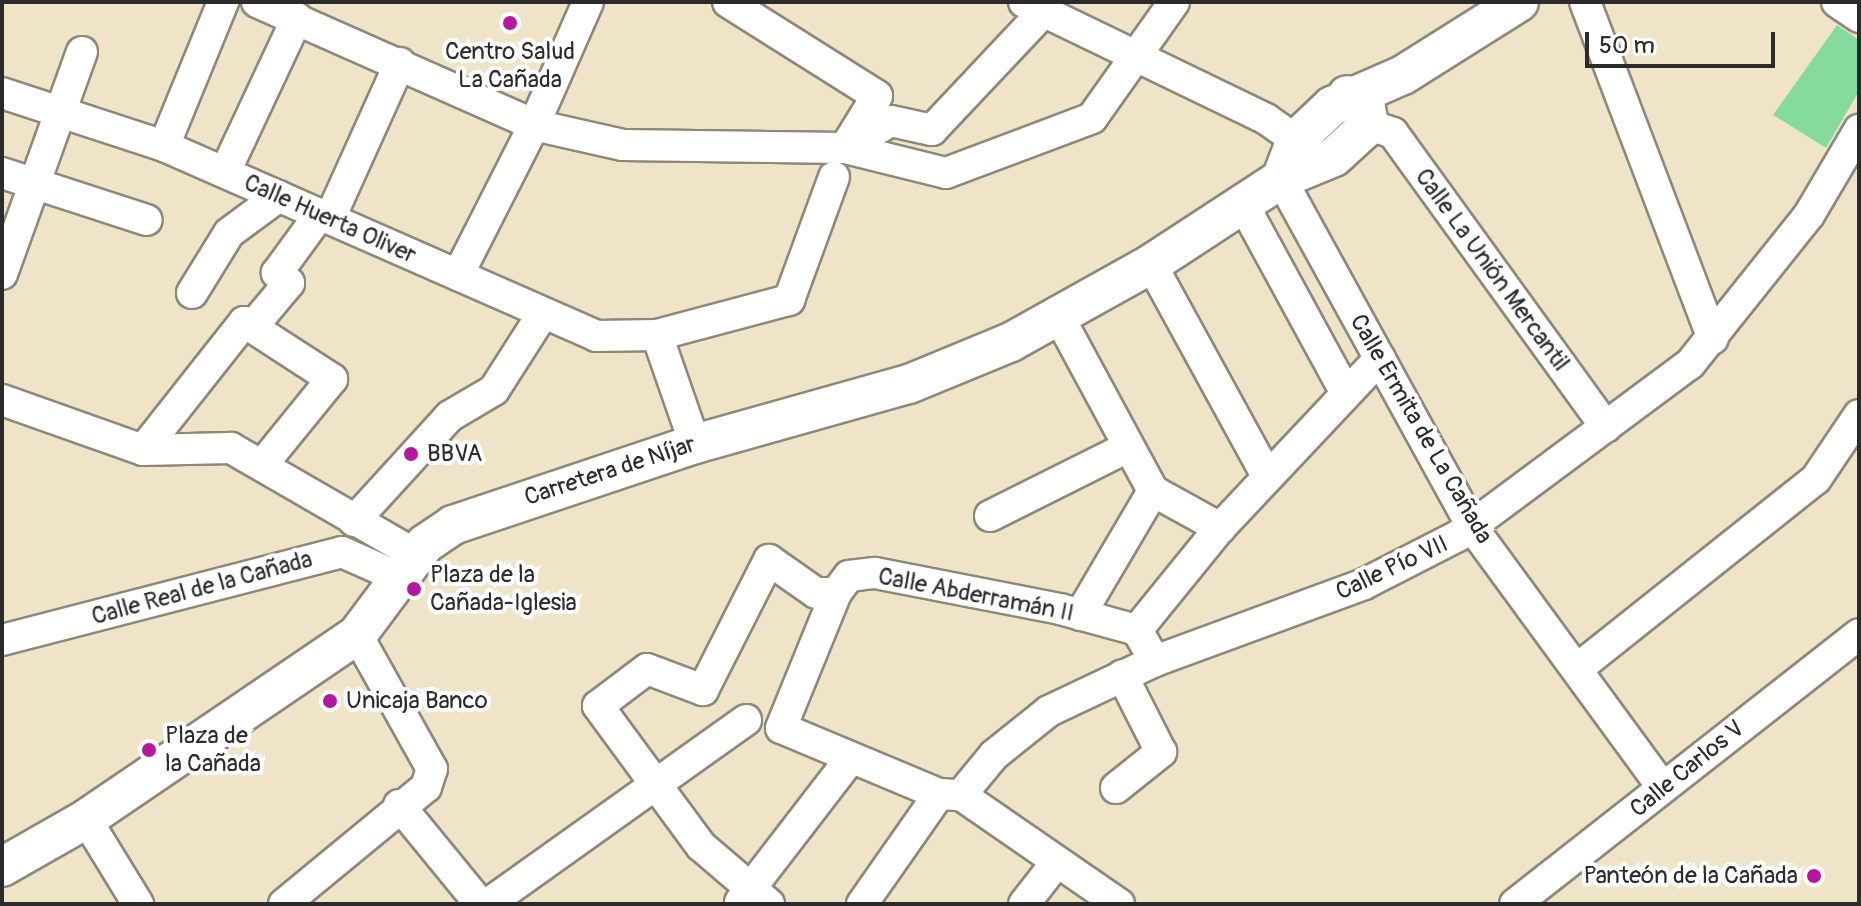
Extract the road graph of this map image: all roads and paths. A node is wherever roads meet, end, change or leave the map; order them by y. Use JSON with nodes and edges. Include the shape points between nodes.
{"nodes":[{"id":1,"x":223,"y":2,"type":"edge"},
{"id":2,"x":257,"y":2,"type":"edge"},
{"id":3,"x":588,"y":2,"type":"edge"},
{"id":4,"x":728,"y":2,"type":"edge"},
{"id":5,"x":1174,"y":2,"type":"edge"},
{"id":6,"x":1519,"y":2,"type":"edge"},
{"id":7,"x":1585,"y":2,"type":"edge"},
{"id":8,"x":1837,"y":2,"type":"edge"},
{"id":9,"x":1034,"y":6,"type":"edge"},
{"id":10,"x":1859,"y":17,"type":"edge"},
{"id":11,"x":297,"y":18,"type":"junction"},
{"id":12,"x":82,"y":52,"type":"dead end"},
{"id":13,"x":1135,"y":55,"type":"junction"},
{"id":14,"x":400,"y":63,"type":"junction"},
{"id":15,"x":2,"y":93,"type":"edge"},
{"id":16,"x":58,"y":111,"type":"junction"},
{"id":17,"x":1362,"y":112,"type":"junction"},
{"id":18,"x":534,"y":125,"type":"junction"},
{"id":19,"x":1859,"y":130,"type":"edge"},
{"id":20,"x":164,"y":146,"type":"junction"},
{"id":21,"x":845,"y":148,"type":"junction"},
{"id":22,"x":1297,"y":158,"type":"junction"},
{"id":23,"x":225,"y":172,"type":"junction"},
{"id":24,"x":2,"y":173,"type":"edge"},
{"id":25,"x":834,"y":177,"type":"dead end"},
{"id":26,"x":35,"y":184,"type":"junction"},
{"id":27,"x":279,"y":196,"type":"junction"},
{"id":28,"x":1244,"y":206,"type":"junction"},
{"id":29,"x":325,"y":216,"type":"junction"},
{"id":30,"x":147,"y":220,"type":"dead end"},
{"id":31,"x":1151,"y":264,"type":"junction"},
{"id":32,"x":2,"y":274,"type":"edge"},
{"id":33,"x":458,"y":275,"type":"junction"},
{"id":34,"x":192,"y":293,"type":"dead end"},
{"id":35,"x":542,"y":315,"type":"junction"},
{"id":36,"x":1059,"y":317,"type":"junction"},
{"id":37,"x":253,"y":326,"type":"junction"},
{"id":38,"x":657,"y":335,"type":"junction"},
{"id":39,"x":1713,"y":339,"type":"junction"},
{"id":40,"x":1380,"y":358,"type":"junction"},
{"id":41,"x":1345,"y":391,"type":"junction"},
{"id":42,"x":2,"y":400,"type":"edge"},
{"id":43,"x":1859,"y":415,"type":"edge"},
{"id":44,"x":1606,"y":427,"type":"junction"},
{"id":45,"x":695,"y":444,"type":"junction"},
{"id":46,"x":1128,"y":447,"type":"junction"},
{"id":47,"x":143,"y":450,"type":"junction"},
{"id":48,"x":262,"y":465,"type":"junction"},
{"id":49,"x":1267,"y":476,"type":"junction"},
{"id":50,"x":1153,"y":491,"type":"junction"},
{"id":51,"x":990,"y":516,"type":"dead end"},
{"id":52,"x":354,"y":521,"type":"junction"},
{"id":53,"x":1472,"y":527,"type":"junction"},
{"id":54,"x":1220,"y":528,"type":"junction"},
{"id":55,"x":407,"y":566,"type":"junction"},
{"id":56,"x":836,"y":593,"type":"junction"},
{"id":57,"x":1080,"y":615,"type":"junction"},
{"id":58,"x":1137,"y":630,"type":"junction"},
{"id":59,"x":1859,"y":634,"type":"edge"},
{"id":60,"x":357,"y":635,"type":"junction"},
{"id":61,"x":2,"y":640,"type":"edge"},
{"id":62,"x":1155,"y":661,"type":"junction"},
{"id":63,"x":1577,"y":669,"type":"junction"},
{"id":64,"x":1122,"y":675,"type":"junction"},
{"id":65,"x":746,"y":720,"type":"dead end"},
{"id":66,"x":850,"y":759,"type":"junction"},
{"id":67,"x":654,"y":788,"type":"junction"},
{"id":68,"x":1116,"y":788,"type":"dead end"},
{"id":69,"x":1663,"y":788,"type":"junction"},
{"id":70,"x":950,"y":795,"type":"junction"},
{"id":71,"x":399,"y":805,"type":"junction"},
{"id":72,"x":86,"y":819,"type":"junction"},
{"id":73,"x":1056,"y":863,"type":"junction"},
{"id":74,"x":2,"y":867,"type":"edge"},
{"id":75,"x":753,"y":899,"type":"edge"},
{"id":76,"x":138,"y":904,"type":"edge"},
{"id":77,"x":284,"y":904,"type":"edge"},
{"id":78,"x":480,"y":904,"type":"edge"},
{"id":79,"x":488,"y":904,"type":"edge"},
{"id":80,"x":862,"y":904,"type":"edge"},
{"id":81,"x":1024,"y":904,"type":"edge"},
{"id":82,"x":1119,"y":904,"type":"edge"},
{"id":83,"x":1515,"y":904,"type":"edge"}],
"edges":[{"from":1,"to":20,"type":"street"},
{"from":2,"to":11,"type":"street"},
{"from":3,"to":18,"type":"street"},
{"from":4,"to":21,"type":"street","via":[[877,96]]},
{"from":5,"to":13,"type":"street"},
{"from":6,"to":17,"type":"main road","via":[[1403,75]]},
{"from":7,"to":39,"type":"street"},
{"from":8,"to":10,"type":"street"},
{"from":9,"to":13,"type":"street"},
{"from":9,"to":21,"type":"street","via":[[932,130],[891,121]]},
{"from":11,"to":14,"type":"street"},
{"from":11,"to":23,"type":"street"},
{"from":12,"to":16,"type":"street"},
{"from":13,"to":21,"type":"street","via":[[1092,118],[1080,127],[946,173]]},
{"from":13,"to":22,"type":"street","via":[[1266,119]]},
{"from":14,"to":18,"type":"street"},
{"from":14,"to":29,"type":"street"},
{"from":15,"to":16,"type":"street","name":"Calle Huerta Oliver"},
{"from":16,"to":20,"type":"street","name":"Calle Huerta Oliver"},
{"from":16,"to":26,"type":"street"},
{"from":17,"to":22,"type":"main road","name":"Carretera de Níjar"},
{"from":17,"to":44,"type":"street","name":"Calle La Unión Mercantil","via":[[1393,133]]},
{"from":18,"to":21,"type":"street","via":[[623,145]]},
{"from":18,"to":33,"type":"street"},
{"from":19,"to":39,"type":"street","name":"Calle Pío VII","via":[[1809,215]]},
{"from":20,"to":23,"type":"street","name":"Calle Huerta Oliver"},
{"from":22,"to":28,"type":"main road","name":"Carretera de Níjar"},
{"from":22,"to":40,"type":"street","name":"Calle Ermita de La Cañada"},
{"from":23,"to":27,"type":"street","name":"Calle Huerta Oliver"},
{"from":24,"to":26,"type":"street"},
{"from":25,"to":38,"type":"street","name":"Calle Huerta Oliver","via":[[789,300]]},
{"from":26,"to":30,"type":"street"},
{"from":26,"to":32,"type":"street"},
{"from":27,"to":29,"type":"street","name":"Calle Huerta Oliver"},
{"from":27,"to":34,"type":"street","via":[[229,233]]},
{"from":28,"to":31,"type":"main road","name":"Carretera de Níjar"},
{"from":28,"to":41,"type":"street"},
{"from":29,"to":33,"type":"street","name":"Calle Huerta Oliver"},
{"from":29,"to":37,"type":"street","via":[[277,273],[289,283]]},
{"from":31,"to":36,"type":"main road","name":"Carretera de Níjar"},
{"from":31,"to":49,"type":"street"},
{"from":33,"to":35,"type":"street","name":"Calle Huerta Oliver"},
{"from":35,"to":38,"type":"street","name":"Calle Huerta Oliver","via":[[596,336]]},
{"from":35,"to":52,"type":"street","via":[[494,390],[450,416]]},
{"from":36,"to":45,"type":"main road","name":"Carretera de Níjar","via":[[909,384]]},
{"from":36,"to":46,"type":"street"},
{"from":37,"to":47,"type":"street","via":[[244,322]]},
{"from":37,"to":48,"type":"street","via":[[332,379]]},
{"from":38,"to":45,"type":"street"},
{"from":39,"to":44,"type":"street","name":"Calle Pío VII","via":[[1690,364]]},
{"from":40,"to":41,"type":"street"},
{"from":40,"to":53,"type":"street","name":"Calle Ermita de La Cañada"},
{"from":41,"to":49,"type":"street"},
{"from":42,"to":47,"type":"street"},
{"from":43,"to":63,"type":"street","via":[[1816,479]]},
{"from":44,"to":53,"type":"street","name":"Calle Pío VII"},
{"from":45,"to":55,"type":"main road","name":"Carretera de Níjar","via":[[453,525]]},
{"from":46,"to":50,"type":"street"},
{"from":46,"to":51,"type":"street"},
{"from":47,"to":48,"type":"street","via":[[231,448]]},
{"from":48,"to":52,"type":"street"},
{"from":49,"to":54,"type":"street"},
{"from":50,"to":54,"type":"street"},
{"from":50,"to":57,"type":"street"},
{"from":52,"to":55,"type":"street"},
{"from":53,"to":62,"type":"street","name":"Calle Pío VII","via":[[1364,584]]},
{"from":53,"to":63,"type":"street","name":"Calle Ermita de La Cañada"},
{"from":54,"to":58,"type":"street"},
{"from":55,"to":60,"type":"main road","name":"Carretera de Níjar"},
{"from":55,"to":61,"type":"street","name":"Calle Real de la Cañada","via":[[342,552]]},
{"from":56,"to":57,"type":"street","name":"Calle Abderramán II","via":[[849,576],[875,573]]},
{"from":56,"to":66,"type":"street","via":[[781,728]]},
{"from":56,"to":67,"type":"street","via":[[816,593],[769,560],[703,690],[647,669],[598,706]]},
{"from":57,"to":58,"type":"street","name":"Calle Abderramán II"},
{"from":58,"to":62,"type":"street"},
{"from":59,"to":69,"type":"street","name":"Calle Carlos V"},
{"from":60,"to":71,"type":"street","via":[[432,769],[426,787]]},
{"from":60,"to":72,"type":"main road","name":"Carretera de Níjar"},
{"from":62,"to":64,"type":"street","name":"Calle Pío VII"},
{"from":63,"to":69,"type":"street","name":"Calle Ermita de La Cañada"},
{"from":64,"to":68,"type":"street","via":[[1161,752]]},
{"from":64,"to":70,"type":"street","name":"Calle Pío VII","via":[[1049,711]]},
{"from":65,"to":67,"type":"street"},
{"from":66,"to":70,"type":"street"},
{"from":66,"to":75,"type":"street"},
{"from":67,"to":75,"type":"street"},
{"from":67,"to":79,"type":"street"},
{"from":69,"to":83,"type":"street","name":"Calle Carlos V"},
{"from":70,"to":73,"type":"street"},
{"from":70,"to":80,"type":"street","name":"Calle Pío VII"},
{"from":71,"to":77,"type":"street"},
{"from":71,"to":78,"type":"street"},
{"from":72,"to":74,"type":"main road","name":"Carretera de Níjar"},
{"from":72,"to":76,"type":"street"},
{"from":73,"to":81,"type":"street"},
{"from":73,"to":82,"type":"street"}]}
